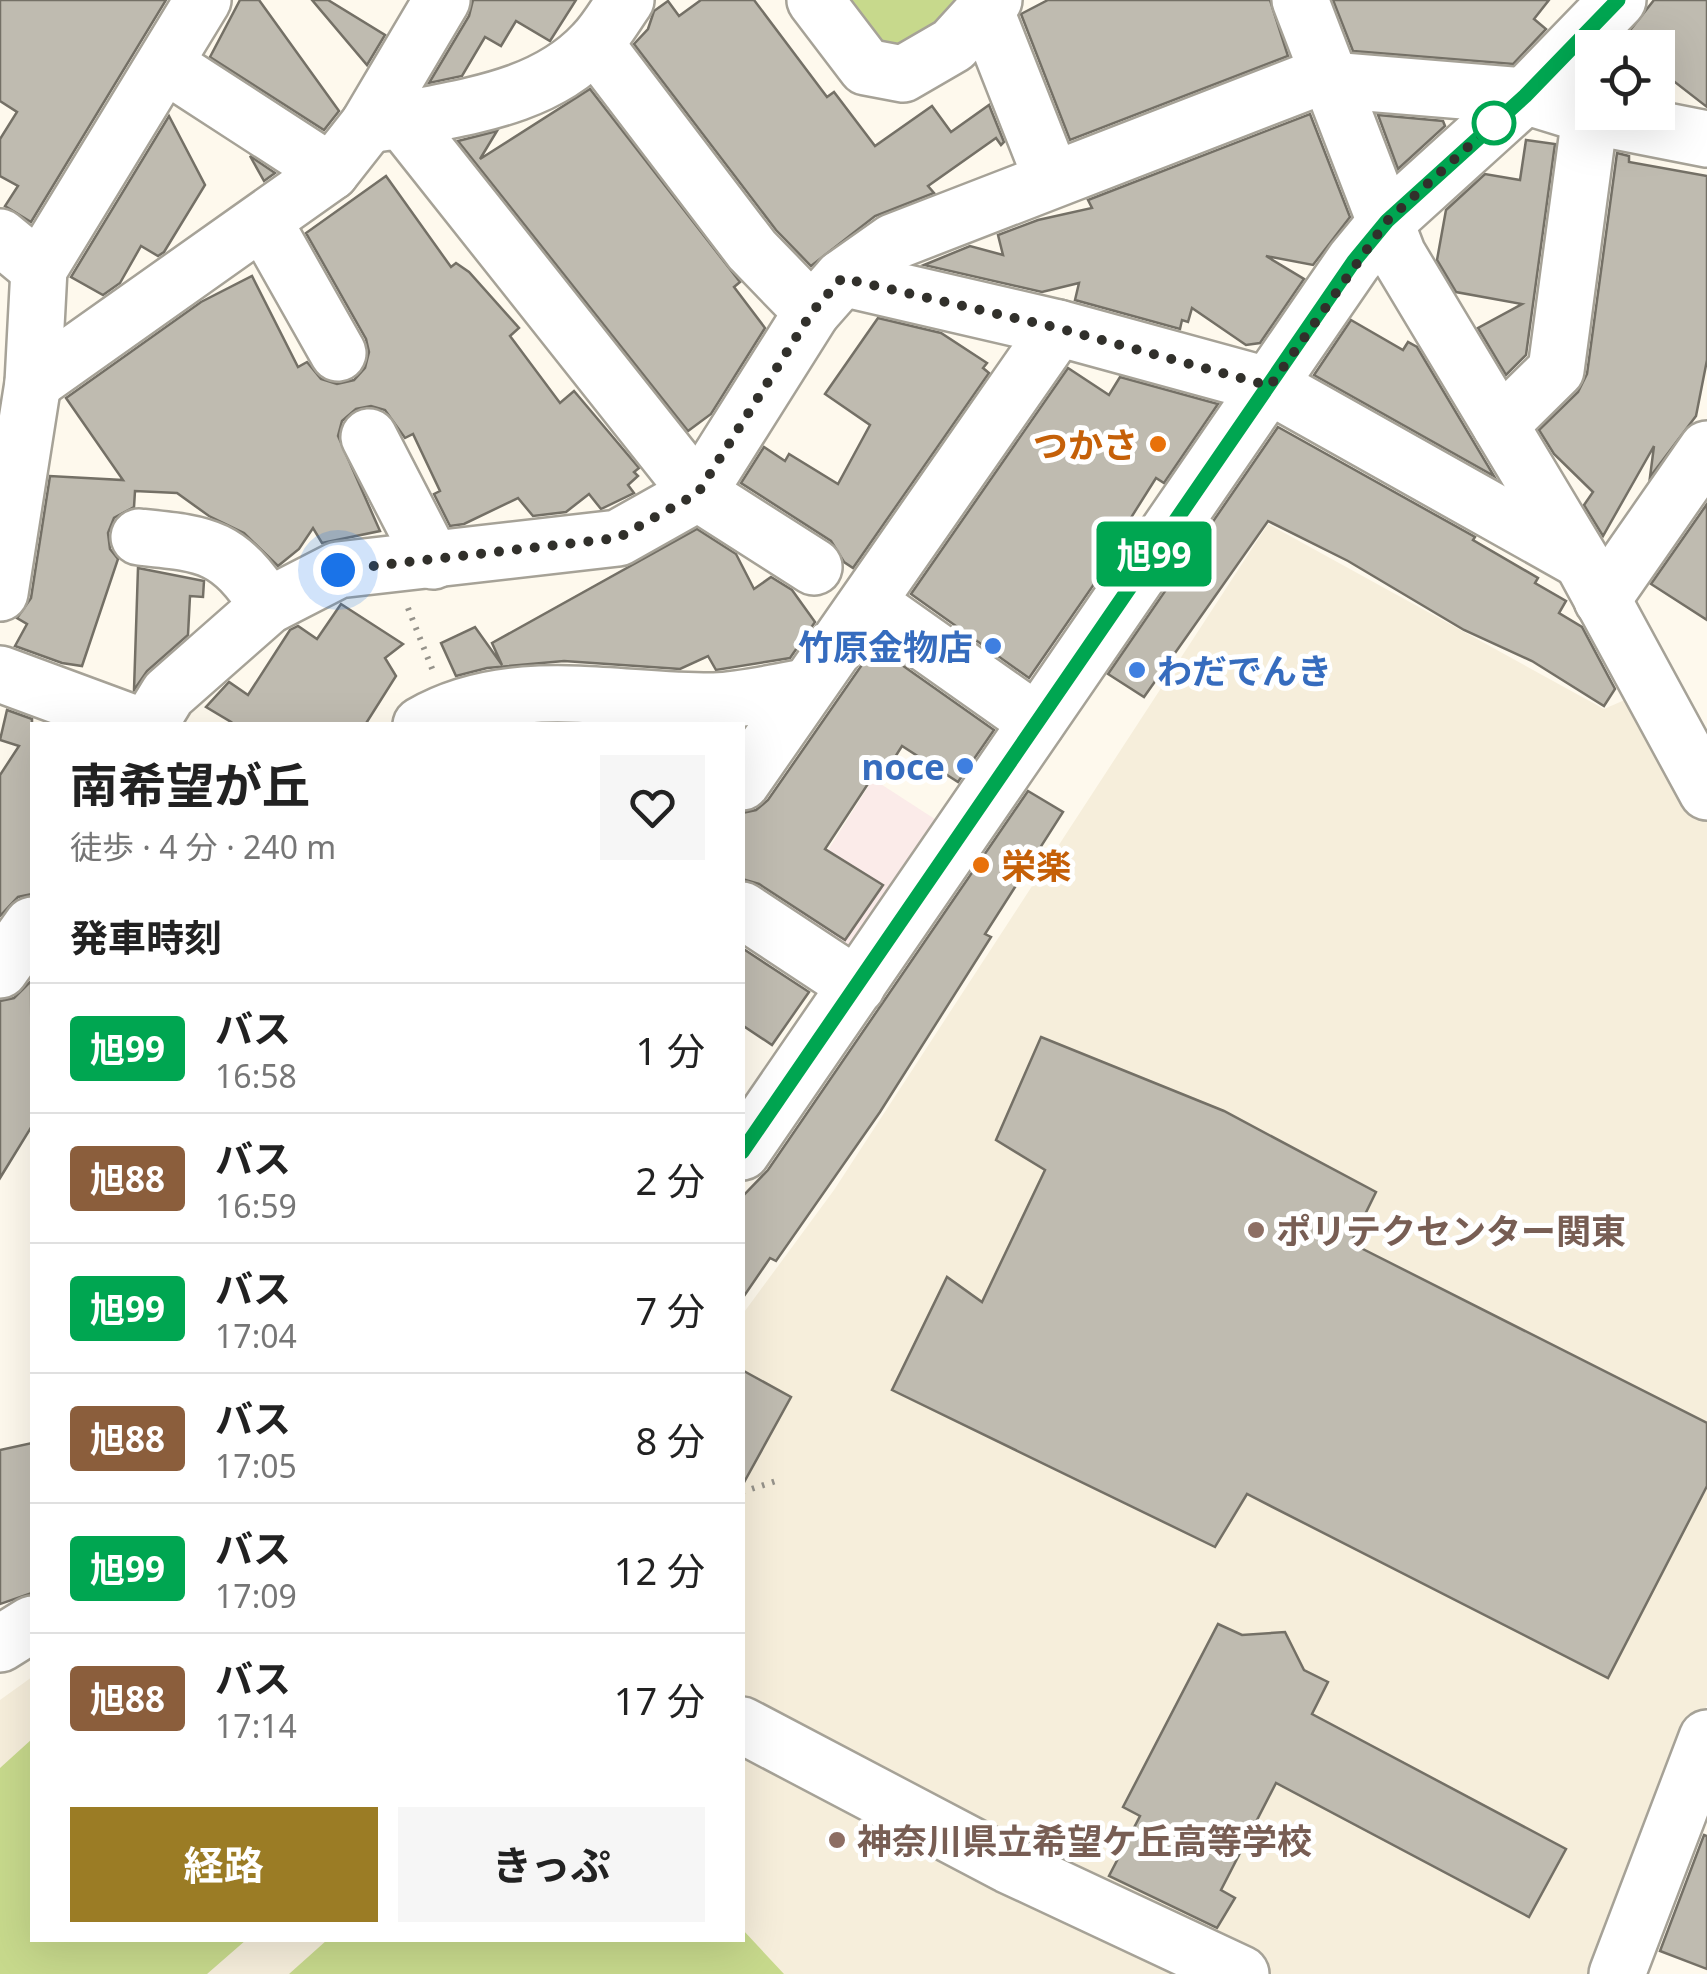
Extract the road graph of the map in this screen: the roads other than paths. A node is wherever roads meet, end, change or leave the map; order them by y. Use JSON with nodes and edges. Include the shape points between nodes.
{"nodes":[{"id":1,"x":203,"y":0,"type":"edge"},
{"id":2,"x":442,"y":0,"type":"edge"},
{"id":3,"x":626,"y":0,"type":"edge"},
{"id":4,"x":814,"y":0,"type":"edge"},
{"id":5,"x":1300,"y":0,"type":"edge"},
{"id":6,"x":1615,"y":1,"type":"edge"},
{"id":7,"x":990,"y":4,"type":"edge"},
{"id":8,"x":595,"y":44,"type":"junction"},
{"id":9,"x":166,"y":65,"type":"junction"},
{"id":10,"x":1329,"y":77,"type":"junction"},
{"id":11,"x":1525,"y":96,"type":"junction"},
{"id":12,"x":1575,"y":111,"type":"edge"},
{"id":13,"x":385,"y":122,"type":"junction"},
{"id":14,"x":1588,"y":130,"type":"edge"},
{"id":15,"x":1661,"y":130,"type":"edge"},
{"id":16,"x":1707,"y":139,"type":"edge"},
{"id":17,"x":331,"y":172,"type":"junction"},
{"id":18,"x":1052,"y":179,"type":"junction"},
{"id":19,"x":1387,"y":221,"type":"junction"},
{"id":20,"x":264,"y":222,"type":"junction"},
{"id":21,"x":20,"y":253,"type":"edge"},
{"id":22,"x":827,"y":295,"type":"junction"},
{"id":23,"x":1058,"y":328,"type":"junction"},
{"id":24,"x":338,"y":353,"type":"dead end"},
{"id":25,"x":33,"y":383,"type":"junction"},
{"id":26,"x":1270,"y":386,"type":"junction"},
{"id":27,"x":1500,"y":425,"type":"junction"},
{"id":28,"x":369,"y":437,"type":"dead end"},
{"id":29,"x":1707,"y":449,"type":"edge"},
{"id":30,"x":8,"y":491,"type":"edge"},
{"id":31,"x":698,"y":493,"type":"junction"},
{"id":32,"x":139,"y":537,"type":"dead end"},
{"id":33,"x":412,"y":563,"type":"junction"},
{"id":34,"x":814,"y":567,"type":"dead end"},
{"id":35,"x":1591,"y":580,"type":"junction"},
{"id":36,"x":0,"y":593,"type":"edge"},
{"id":37,"x":870,"y":604,"type":"junction"},
{"id":38,"x":268,"y":606,"type":"junction"},
{"id":39,"x":0,"y":674,"type":"edge"},
{"id":40,"x":806,"y":687,"type":"junction"},
{"id":41,"x":1688,"y":713,"type":"edge"},
{"id":42,"x":446,"y":720,"type":"edge"},
{"id":43,"x":130,"y":722,"type":"edge"},
{"id":44,"x":151,"y":722,"type":"edge"},
{"id":45,"x":1038,"y":722,"type":"junction"},
{"id":46,"x":745,"y":778,"type":"edge"},
{"id":47,"x":1707,"y":792,"type":"edge"},
{"id":48,"x":745,"y":912,"type":"edge"},
{"id":49,"x":30,"y":928,"type":"edge"},
{"id":50,"x":0,"y":970,"type":"edge"},
{"id":51,"x":856,"y":986,"type":"junction"},
{"id":52,"x":745,"y":1148,"type":"edge"},
{"id":53,"x":30,"y":1625,"type":"edge"},
{"id":54,"x":0,"y":1644,"type":"edge"},
{"id":55,"x":745,"y":1727,"type":"edge"},
{"id":56,"x":1707,"y":1738,"type":"edge"},
{"id":57,"x":1241,"y":1974,"type":"edge"},
{"id":58,"x":1616,"y":1974,"type":"edge"}],
"edges":[{"from":1,"to":9,"type":"street"},
{"from":2,"to":13,"type":"street"},
{"from":3,"to":8,"type":"street"},
{"from":4,"to":7,"type":"street","via":[[866,67],[903,74],[953,45]]},
{"from":5,"to":10,"type":"street"},
{"from":6,"to":11,"type":"street"},
{"from":7,"to":18,"type":"street"},
{"from":8,"to":13,"type":"street","via":[[554,78],[483,103]]},
{"from":8,"to":22,"type":"street","via":[[752,250]]},
{"from":9,"to":17,"type":"street"},
{"from":9,"to":21,"type":"street"},
{"from":10,"to":11,"type":"street"},
{"from":10,"to":18,"type":"street"},
{"from":10,"to":19,"type":"street"},
{"from":11,"to":12,"type":"street"},
{"from":11,"to":19,"type":"street"},
{"from":13,"to":17,"type":"street"},
{"from":13,"to":31,"type":"street"},
{"from":14,"to":27,"type":"street","via":[[1556,370]]},
{"from":15,"to":16,"type":"street"},
{"from":17,"to":20,"type":"street"},
{"from":18,"to":22,"type":"street","via":[[893,242]]},
{"from":19,"to":26,"type":"street"},
{"from":19,"to":27,"type":"street","via":[[1398,254]]},
{"from":20,"to":24,"type":"street"},
{"from":20,"to":25,"type":"street"},
{"from":21,"to":25,"type":"street"},
{"from":22,"to":23,"type":"street"},
{"from":22,"to":31,"type":"street"},
{"from":23,"to":26,"type":"street"},
{"from":23,"to":37,"type":"street"},
{"from":25,"to":30,"type":"street"},
{"from":26,"to":35,"type":"street"},
{"from":26,"to":45,"type":"street"},
{"from":27,"to":35,"type":"street"},
{"from":28,"to":33,"type":"street"},
{"from":29,"to":35,"type":"street"},
{"from":30,"to":36,"type":"street"},
{"from":31,"to":33,"type":"street","via":[[618,538]]},
{"from":31,"to":34,"type":"street"},
{"from":32,"to":38,"type":"street","via":[[204,544],[248,575]]},
{"from":33,"to":38,"type":"street","via":[[338,570]]},
{"from":35,"to":41,"type":"street"},
{"from":37,"to":40,"type":"street"},
{"from":37,"to":45,"type":"street"},
{"from":38,"to":44,"type":"street","via":[[168,694]]},
{"from":39,"to":43,"type":"street"},
{"from":40,"to":42,"type":"street","via":[[718,701],[529,692]]},
{"from":40,"to":46,"type":"street"},
{"from":41,"to":47,"type":"street"},
{"from":45,"to":51,"type":"street"},
{"from":48,"to":51,"type":"street"},
{"from":49,"to":50,"type":"street"},
{"from":51,"to":52,"type":"street"},
{"from":53,"to":54,"type":"street"},
{"from":55,"to":57,"type":"street","via":[[1008,1865]]},
{"from":56,"to":58,"type":"street"}]}
